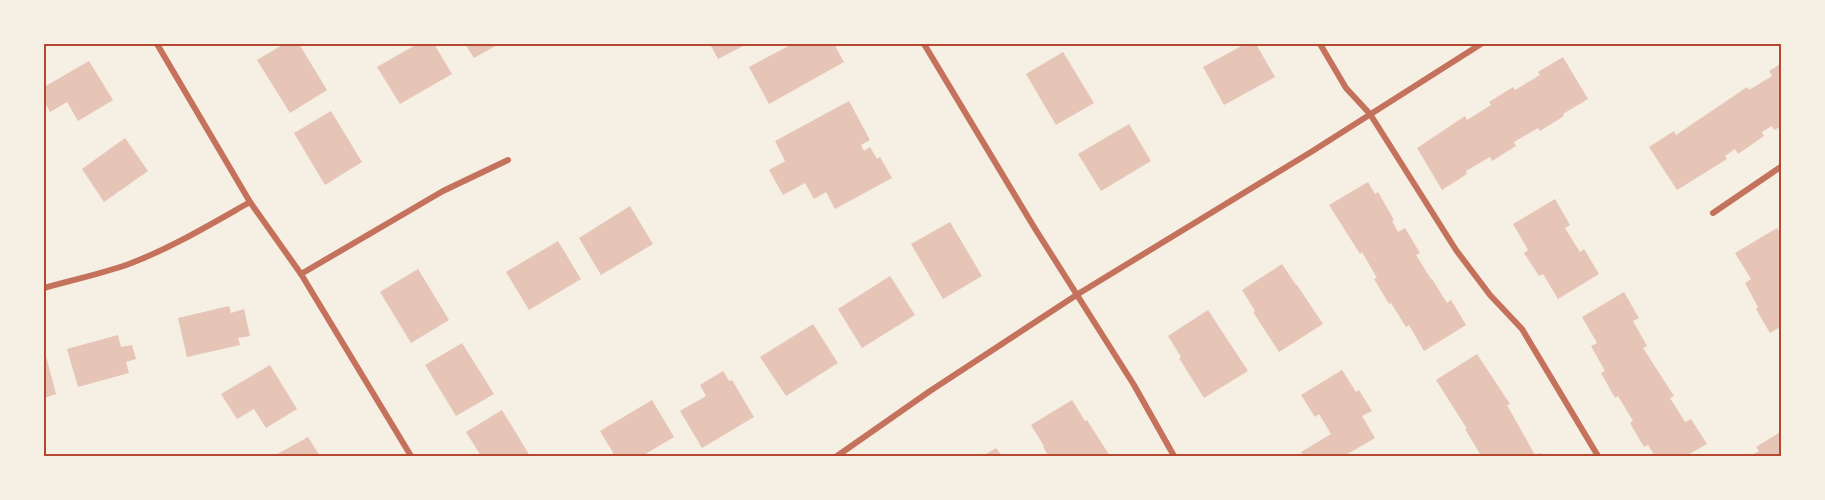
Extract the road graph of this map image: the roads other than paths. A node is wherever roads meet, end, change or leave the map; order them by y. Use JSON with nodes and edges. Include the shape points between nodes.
{"nodes":[{"id":1,"x":157,"y":44,"type":"edge"},
{"id":2,"x":924,"y":44,"type":"edge"},
{"id":3,"x":1320,"y":44,"type":"edge"},
{"id":4,"x":1481,"y":44,"type":"edge"},
{"id":5,"x":1370,"y":114,"type":"junction"},
{"id":6,"x":508,"y":160,"type":"dead end"},
{"id":7,"x":1780,"y":170,"type":"edge"},
{"id":8,"x":250,"y":202,"type":"junction"},
{"id":9,"x":1713,"y":213,"type":"dead end"},
{"id":10,"x":301,"y":274,"type":"junction"},
{"id":11,"x":44,"y":288,"type":"edge"},
{"id":12,"x":1078,"y":294,"type":"junction"},
{"id":13,"x":411,"y":456,"type":"edge"},
{"id":14,"x":837,"y":456,"type":"edge"},
{"id":15,"x":1174,"y":456,"type":"edge"},
{"id":16,"x":1598,"y":456,"type":"edge"}],
"edges":[{"from":1,"to":8,"type":"street"},
{"from":2,"to":12,"type":"street"},
{"from":3,"to":5,"type":"street","via":[[1346,88]]},
{"from":4,"to":5,"type":"street"},
{"from":5,"to":12,"type":"street"},
{"from":5,"to":16,"type":"street","via":[[1456,250],[1522,329]]},
{"from":6,"to":10,"type":"street","via":[[443,191]]},
{"from":7,"to":9,"type":"street"},
{"from":8,"to":10,"type":"street"},
{"from":8,"to":11,"type":"street","via":[[130,263]]},
{"from":10,"to":13,"type":"street"},
{"from":12,"to":14,"type":"street"},
{"from":12,"to":15,"type":"street"}]}
